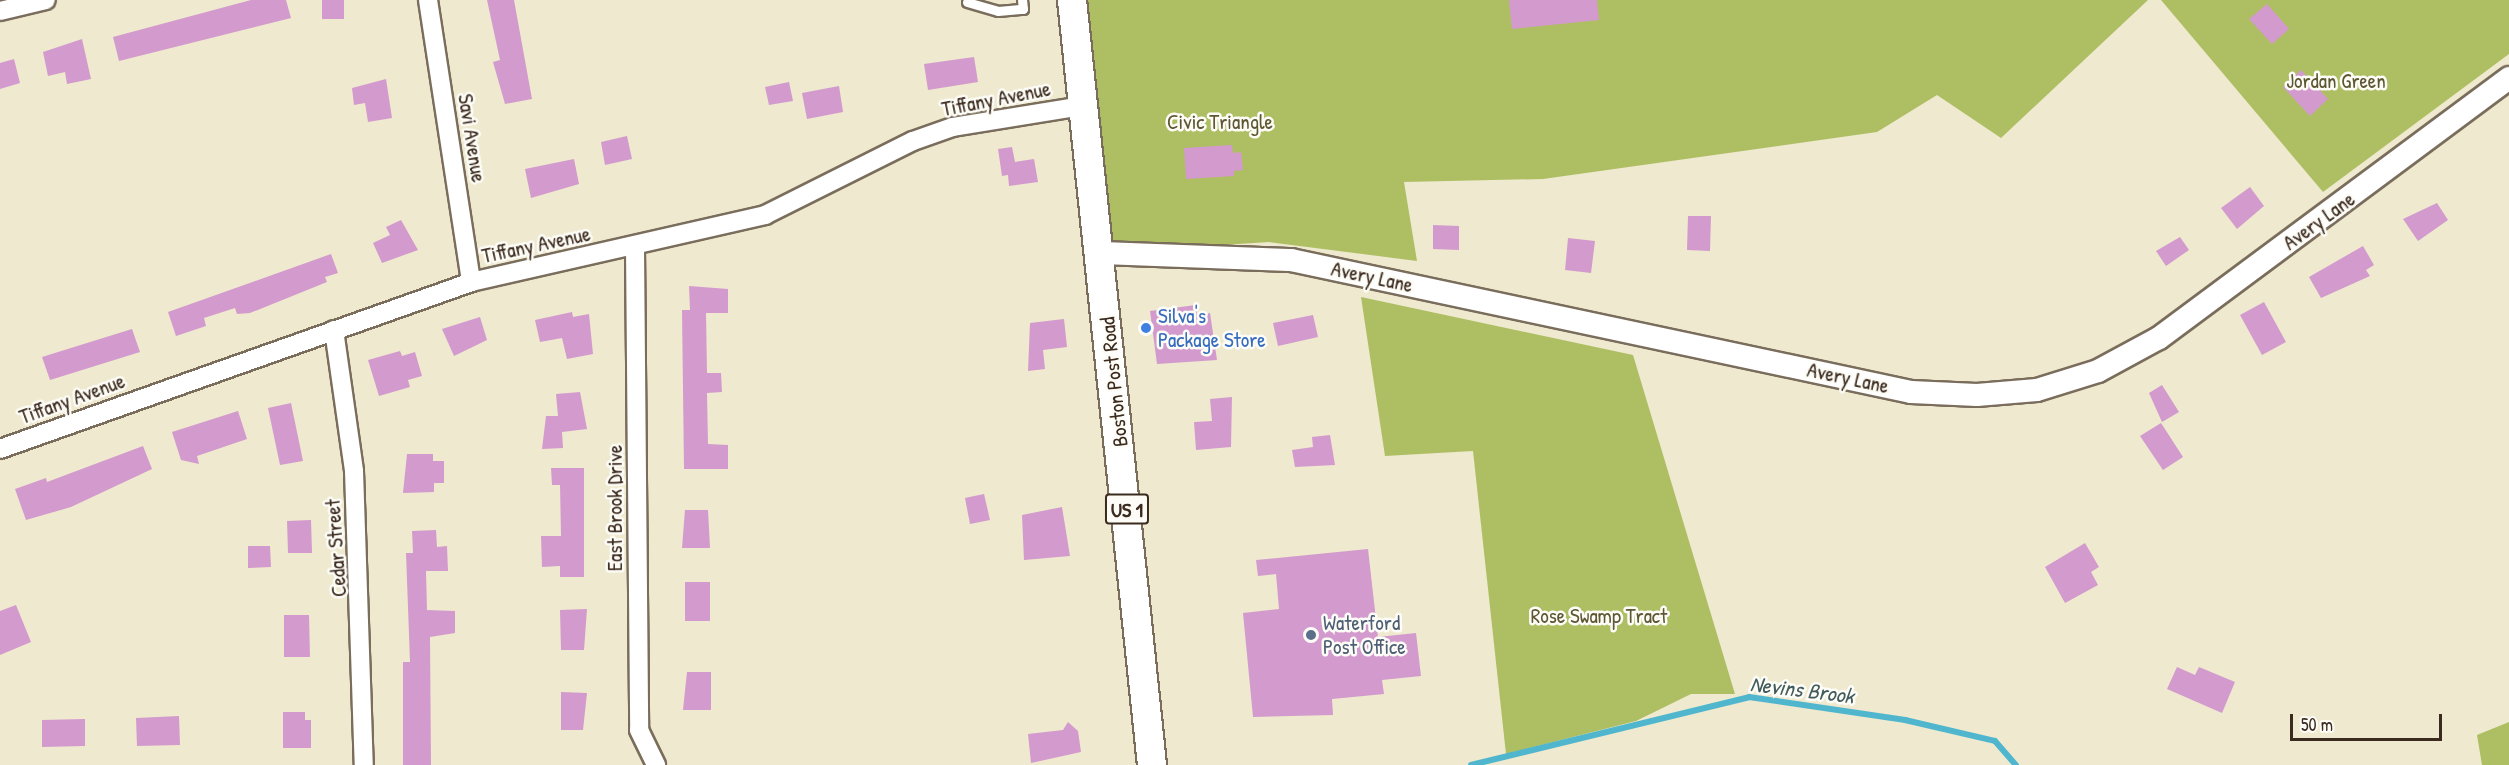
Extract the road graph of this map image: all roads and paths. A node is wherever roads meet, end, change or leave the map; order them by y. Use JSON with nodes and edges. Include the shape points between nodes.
{"nodes":[{"id":1,"x":46,"y":0,"type":"edge"},
{"id":2,"x":428,"y":0,"type":"edge"},
{"id":3,"x":1022,"y":0,"type":"edge"},
{"id":4,"x":1072,"y":0,"type":"edge"},
{"id":5,"x":967,"y":2,"type":"dead end"},
{"id":6,"x":0,"y":11,"type":"edge"},
{"id":7,"x":2509,"y":78,"type":"edge"},
{"id":8,"x":1083,"y":106,"type":"junction"},
{"id":9,"x":635,"y":248,"type":"junction"},
{"id":10,"x":1100,"y":254,"type":"junction"},
{"id":11,"x":471,"y":282,"type":"junction"},
{"id":12,"x":333,"y":330,"type":"junction"},
{"id":13,"x":0,"y":449,"type":"edge"},
{"id":14,"x":364,"y":765,"type":"edge"},
{"id":15,"x":656,"y":765,"type":"edge"},
{"id":16,"x":1152,"y":765,"type":"edge"}],
"edges":[{"from":1,"to":6,"type":"street"},
{"from":2,"to":11,"type":"street","name":"Savi Avenue"},
{"from":3,"to":5,"type":"lane","via":[[1023,9],[998,11]]},
{"from":4,"to":8,"type":"main road","name":"Boston Post Road","number":"US 1"},
{"from":7,"to":10,"type":"street","name":"Avery Lane","via":[[2159,338],[2098,371],[2037,390],[1977,395],[1911,392],[1291,260]]},
{"from":8,"to":9,"type":"street","name":"Tiffany Avenue","via":[[953,127],[913,141],[765,215]]},
{"from":8,"to":10,"type":"main road","name":"Boston Post Road","number":"US 1"},
{"from":9,"to":11,"type":"street","name":"Tiffany Avenue"},
{"from":9,"to":15,"type":"street","name":"East Brook Drive","via":[[639,730]]},
{"from":10,"to":16,"type":"main road","name":"Boston Post Road","number":"US 1"},
{"from":11,"to":12,"type":"street","name":"Tiffany Avenue"},
{"from":12,"to":13,"type":"street","name":"Tiffany Avenue"},
{"from":12,"to":14,"type":"street","name":"Cedar Street","via":[[354,471]]}]}
